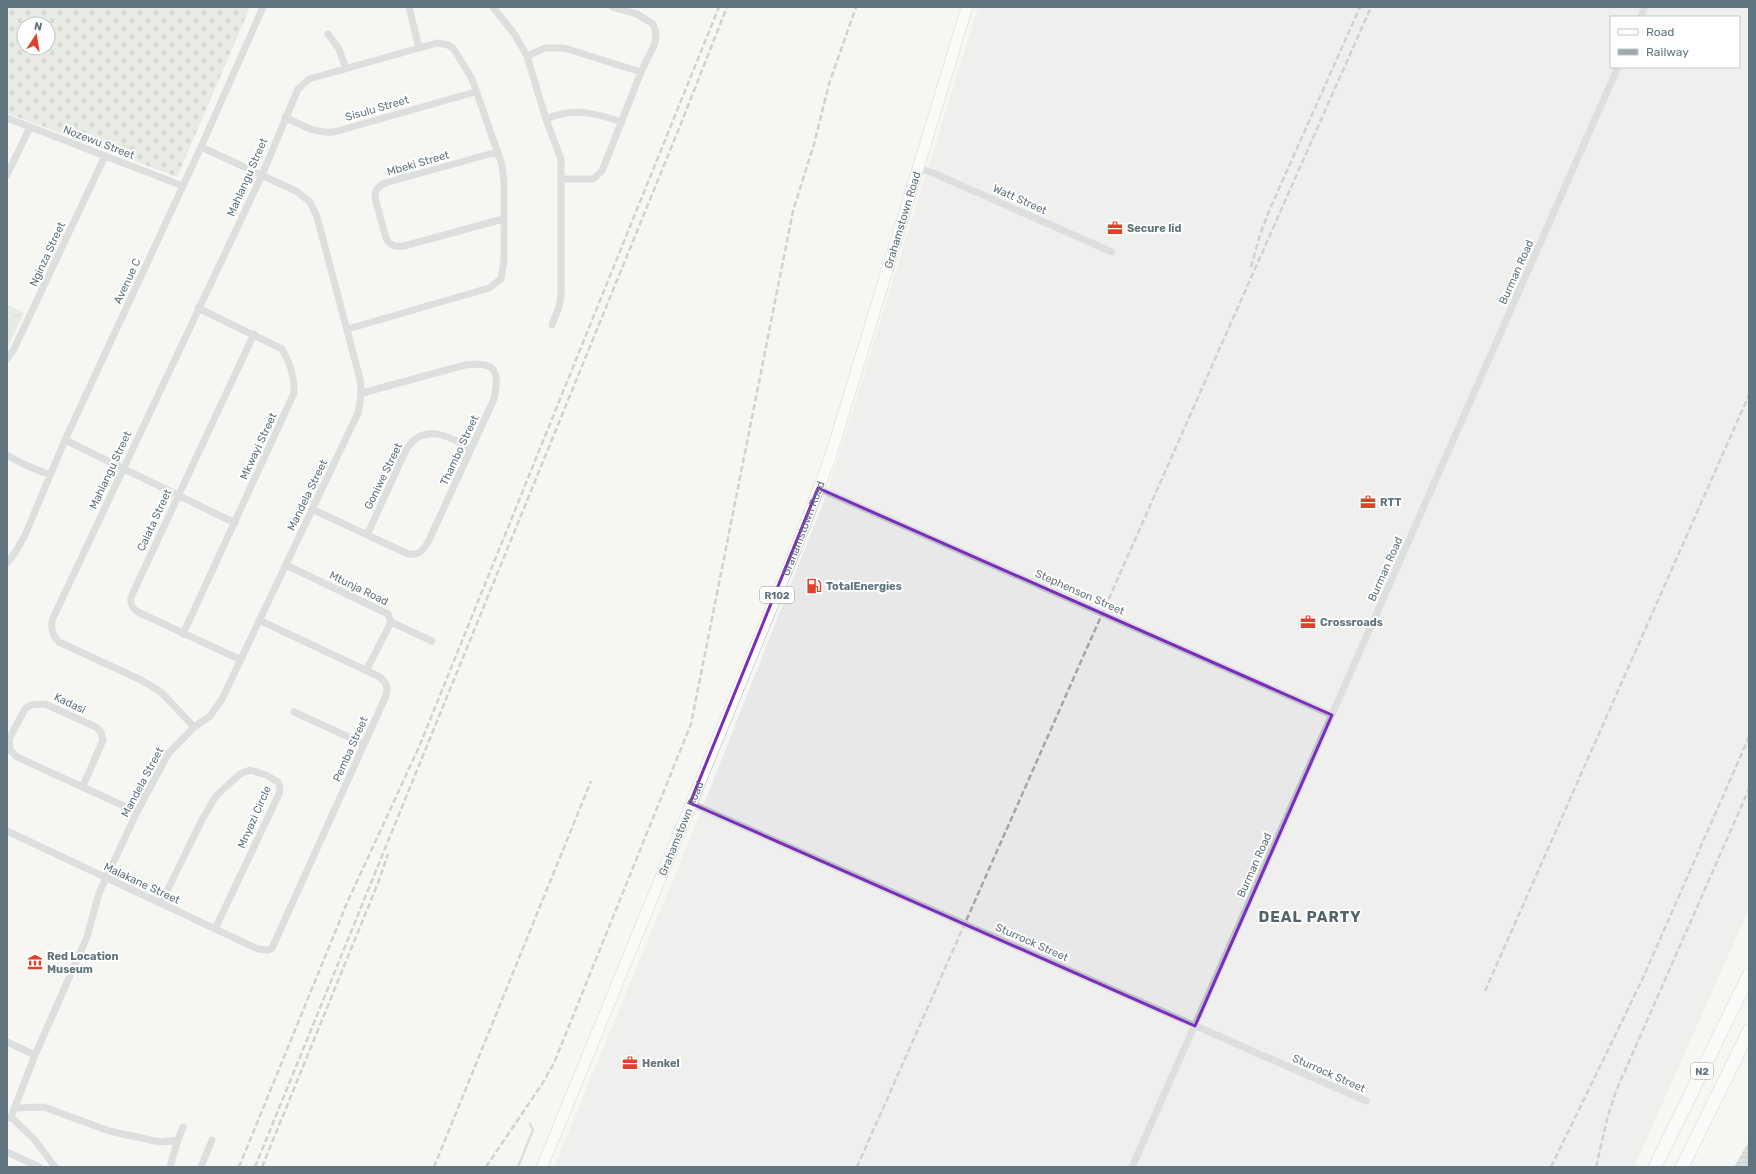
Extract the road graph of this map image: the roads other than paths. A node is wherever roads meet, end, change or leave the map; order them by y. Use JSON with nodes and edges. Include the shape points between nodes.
{"nodes":[{"id":1,"x":263,"y":7,"type":"edge"},
{"id":2,"x":409,"y":7,"type":"edge"},
{"id":3,"x":493,"y":7,"type":"edge"},
{"id":4,"x":612,"y":7,"type":"edge"},
{"id":5,"x":967,"y":7,"type":"edge"},
{"id":6,"x":328,"y":34,"type":"dead end"},
{"id":7,"x":419,"y":48,"type":"junction"},
{"id":8,"x":527,"y":56,"type":"junction"},
{"id":9,"x":1618,"y":68,"type":"edge"},
{"id":10,"x":346,"y":69,"type":"junction"},
{"id":11,"x":641,"y":72,"type":"junction"},
{"id":12,"x":475,"y":92,"type":"junction"},
{"id":13,"x":285,"y":117,"type":"junction"},
{"id":14,"x":7,"y":118,"type":"edge"},
{"id":15,"x":546,"y":119,"type":"junction"},
{"id":16,"x":622,"y":122,"type":"junction"},
{"id":17,"x":30,"y":127,"type":"junction"},
{"id":18,"x":201,"y":147,"type":"junction"},
{"id":19,"x":497,"y":152,"type":"junction"},
{"id":20,"x":105,"y":156,"type":"junction"},
{"id":21,"x":918,"y":168,"type":"junction"},
{"id":22,"x":7,"y":175,"type":"edge"},
{"id":23,"x":262,"y":175,"type":"junction"},
{"id":24,"x":562,"y":179,"type":"junction"},
{"id":25,"x":183,"y":186,"type":"junction"},
{"id":26,"x":503,"y":219,"type":"junction"},
{"id":27,"x":1112,"y":252,"type":"dead end"},
{"id":28,"x":198,"y":308,"type":"junction"},
{"id":29,"x":552,"y":325,"type":"dead end"},
{"id":30,"x":348,"y":329,"type":"junction"},
{"id":31,"x":254,"y":334,"type":"junction"},
{"id":32,"x":7,"y":359,"type":"edge"},
{"id":33,"x":362,"y":393,"type":"junction"},
{"id":34,"x":65,"y":440,"type":"junction"},
{"id":35,"x":471,"y":449,"type":"junction"},
{"id":36,"x":7,"y":455,"type":"edge"},
{"id":37,"x":123,"y":468,"type":"junction"},
{"id":38,"x":50,"y":475,"type":"junction"},
{"id":39,"x":818,"y":488,"type":"junction"},
{"id":40,"x":178,"y":495,"type":"junction"},
{"id":41,"x":312,"y":509,"type":"junction"},
{"id":42,"x":235,"y":523,"type":"junction"},
{"id":43,"x":367,"y":534,"type":"junction"},
{"id":44,"x":7,"y":563,"type":"edge"},
{"id":45,"x":286,"y":565,"type":"junction"},
{"id":46,"x":259,"y":620,"type":"junction"},
{"id":47,"x":391,"y":622,"type":"junction"},
{"id":48,"x":183,"y":634,"type":"junction"},
{"id":49,"x":432,"y":641,"type":"dead end"},
{"id":50,"x":241,"y":660,"type":"junction"},
{"id":51,"x":366,"y":671,"type":"junction"},
{"id":52,"x":294,"y":712,"type":"dead end"},
{"id":53,"x":1332,"y":716,"type":"junction"},
{"id":54,"x":194,"y":727,"type":"junction"},
{"id":55,"x":364,"y":744,"type":"junction"},
{"id":56,"x":83,"y":786,"type":"junction"},
{"id":57,"x":690,"y":803,"type":"junction"},
{"id":58,"x":137,"y":812,"type":"junction"},
{"id":59,"x":7,"y":831,"type":"edge"},
{"id":60,"x":106,"y":878,"type":"junction"},
{"id":61,"x":161,"y":904,"type":"junction"},
{"id":62,"x":215,"y":929,"type":"junction"},
{"id":63,"x":268,"y":950,"type":"joint"},
{"id":64,"x":1749,"y":975,"type":"edge"},
{"id":65,"x":1195,"y":1026,"type":"junction"},
{"id":66,"x":1749,"y":1031,"type":"edge"},
{"id":67,"x":7,"y":1042,"type":"edge"},
{"id":68,"x":35,"y":1055,"type":"junction"},
{"id":69,"x":1366,"y":1101,"type":"dead end"},
{"id":70,"x":14,"y":1108,"type":"junction"},
{"id":71,"x":9,"y":1117,"type":"edge"},
{"id":72,"x":182,"y":1127,"type":"dead end"},
{"id":73,"x":178,"y":1140,"type":"junction"},
{"id":74,"x":212,"y":1140,"type":"dead end"},
{"id":75,"x":7,"y":1152,"type":"edge"},
{"id":76,"x":39,"y":1167,"type":"edge"},
{"id":77,"x":55,"y":1167,"type":"edge"},
{"id":78,"x":170,"y":1167,"type":"edge"},
{"id":79,"x":201,"y":1167,"type":"edge"},
{"id":80,"x":542,"y":1167,"type":"edge"},
{"id":81,"x":1132,"y":1167,"type":"edge"},
{"id":82,"x":1655,"y":1167,"type":"edge"},
{"id":83,"x":1682,"y":1167,"type":"edge"}],
"edges":[{"from":1,"to":18,"type":"street","name":"Avenue C"},
{"from":2,"to":7,"type":"street"},
{"from":3,"to":8,"type":"street","via":[[515,34]]},
{"from":4,"to":11,"type":"street","via":[[642,16],[655,28],[655,43]]},
{"from":5,"to":21,"type":"main road","name":"Grahamstown Road","number":"R102"},
{"from":6,"to":10,"type":"street","via":[[339,49]]},
{"from":7,"to":10,"type":"street","name":"Mahlangu Street"},
{"from":7,"to":12,"type":"street","name":"Mahlangu Street","via":[[437,42],[453,48],[469,73]]},
{"from":8,"to":11,"type":"street","via":[[545,48],[564,48]]},
{"from":8,"to":15,"type":"street"},
{"from":9,"to":53,"type":"street","name":"Burman Road"},
{"from":10,"to":13,"type":"street","name":"Mahlangu Street","via":[[309,79],[302,84]]},
{"from":11,"to":16,"type":"street"},
{"from":12,"to":13,"type":"street","name":"Sisulu Street","via":[[334,132],[314,131]]},
{"from":12,"to":19,"type":"street","name":"Mahlangu Street"},
{"from":13,"to":23,"type":"street","name":"Mahlangu Street"},
{"from":14,"to":17,"type":"street","name":"Nozewu Street"},
{"from":15,"to":16,"type":"street","via":[[582,111]]},
{"from":15,"to":24,"type":"street","via":[[561,159]]},
{"from":16,"to":24,"type":"street","via":[[606,163],[598,176],[586,180]]},
{"from":17,"to":20,"type":"street","name":"Nozewu Street"},
{"from":17,"to":22,"type":"street"},
{"from":18,"to":23,"type":"street","name":"Mandela Street"},
{"from":18,"to":25,"type":"street","name":"Avenue C"},
{"from":19,"to":26,"type":"street","name":"Mahlangu Street","via":[[504,182]]},
{"from":19,"to":26,"type":"street","name":"Mbeki Street","via":[[385,183],[380,186],[375,198],[386,238],[396,246]]},
{"from":20,"to":25,"type":"street","name":"Nozewu Street"},
{"from":20,"to":32,"type":"street","name":"Nginza Street"},
{"from":21,"to":27,"type":"street","name":"Watt Street"},
{"from":21,"to":39,"type":"main road","name":"Grahamstown Road","number":"R102","via":[[830,458]]},
{"from":23,"to":28,"type":"street","name":"Mahlangu Street"},
{"from":23,"to":30,"type":"street","name":"Mandela Street","via":[[296,191],[313,207]]},
{"from":24,"to":29,"type":"street","via":[[561,295]]},
{"from":25,"to":34,"type":"street","name":"Avenue C"},
{"from":26,"to":30,"type":"street","name":"Mahlangu Street","via":[[503,273],[494,286]]},
{"from":28,"to":31,"type":"street","name":"Mkwayi Street"},
{"from":28,"to":37,"type":"street","name":"Mahlangu Street"},
{"from":30,"to":33,"type":"street","name":"Mandela Street"},
{"from":31,"to":40,"type":"street","name":"Calata Street"},
{"from":31,"to":42,"type":"street","name":"Mkwayi Street","via":[[282,349],[292,376],[294,393]]},
{"from":33,"to":35,"type":"street","name":"Thambo Street","via":[[465,365],[479,363],[490,367],[495,371],[497,383],[494,399]]},
{"from":33,"to":41,"type":"street","name":"Mandela Street","via":[[358,413]]},
{"from":34,"to":37,"type":"street"},
{"from":34,"to":38,"type":"street","name":"Avenue C"},
{"from":35,"to":43,"type":"street","name":"Goniwe Street","via":[[439,434],[426,435],[413,442],[406,450]]},
{"from":35,"to":43,"type":"street","name":"Thambo Street","via":[[423,550],[418,554],[408,554]]},
{"from":36,"to":38,"type":"street"},
{"from":37,"to":40,"type":"street"},
{"from":37,"to":54,"type":"street","name":"Mahlangu Street","via":[[53,618],[53,633],[59,642],[161,692]]},
{"from":38,"to":44,"type":"street","name":"Avenue C","via":[[25,535]]},
{"from":39,"to":53,"type":"street","name":"Stephenson Street"},
{"from":39,"to":57,"type":"main road","name":"Grahamstown Road","number":"R102","via":[[796,548]]},
{"from":40,"to":42,"type":"street"},
{"from":40,"to":48,"type":"street","name":"Calata Street","via":[[130,601],[138,612]]},
{"from":41,"to":43,"type":"street","name":"Thambo Street"},
{"from":41,"to":45,"type":"street","name":"Mandela Street"},
{"from":42,"to":48,"type":"street","name":"Mkwayi Street"},
{"from":45,"to":46,"type":"street","name":"Mandela Street"},
{"from":45,"to":47,"type":"street","name":"Mtunja Road","via":[[388,614]]},
{"from":46,"to":50,"type":"street","name":"Mandela Street"},
{"from":46,"to":51,"type":"street","name":"Pemba Street"},
{"from":47,"to":49,"type":"street"},
{"from":47,"to":51,"type":"street","name":"Mtunja Road"},
{"from":48,"to":50,"type":"street","name":"Calata Street"},
{"from":50,"to":54,"type":"street","name":"Mandela Street","via":[[216,708],[210,716]]},
{"from":51,"to":55,"type":"street","name":"Pemba Street","via":[[383,679],[388,691]]},
{"from":52,"to":55,"type":"street"},
{"from":53,"to":65,"type":"street","name":"Burman Road"},
{"from":54,"to":58,"type":"street","name":"Mandela Street","via":[[163,761]]},
{"from":55,"to":63,"type":"street","name":"Pemba Street","via":[[275,945]]},
{"from":56,"to":56,"type":"street","name":"Kadasi","via":[[103,740],[101,732],[96,727],[45,704],[35,703],[27,707],[9,740],[11,752]]},
{"from":56,"to":58,"type":"street","name":"Kadasi"},
{"from":57,"to":65,"type":"street","name":"Sturrock Street"},
{"from":57,"to":80,"type":"main road","name":"Grahamstown Road","number":"R102"},
{"from":58,"to":60,"type":"street","name":"Mandela Street"},
{"from":59,"to":60,"type":"street","name":"Malakane Street"},
{"from":60,"to":61,"type":"street","name":"Malakane Street"},
{"from":60,"to":68,"type":"street","name":"Mandela Street","via":[[96,901],[87,937]]},
{"from":61,"to":62,"type":"street","name":"Malakane Street"},
{"from":61,"to":62,"type":"street","name":"Mnyazi Circle","via":[[216,796],[246,771],[266,775],[278,782],[280,788]]},
{"from":62,"to":63,"type":"street","name":"Malakane Street","via":[[258,949]]},
{"from":64,"to":82,"type":"highway","number":"N2"},
{"from":65,"to":69,"type":"street","name":"Sturrock Street"},
{"from":65,"to":81,"type":"street","name":"Burman Road"},
{"from":66,"to":83,"type":"highway","number":"N2"},
{"from":67,"to":68,"type":"street"},
{"from":68,"to":70,"type":"street","name":"Mandela Street"},
{"from":70,"to":71,"type":"street","name":"Mandela Street"},
{"from":70,"to":73,"type":"street","via":[[44,1107],[109,1131],[160,1142]]},
{"from":71,"to":77,"type":"street","via":[[34,1139]]},
{"from":72,"to":73,"type":"street"},
{"from":73,"to":78,"type":"street"},
{"from":74,"to":79,"type":"street"},
{"from":75,"to":76,"type":"street"}]}
